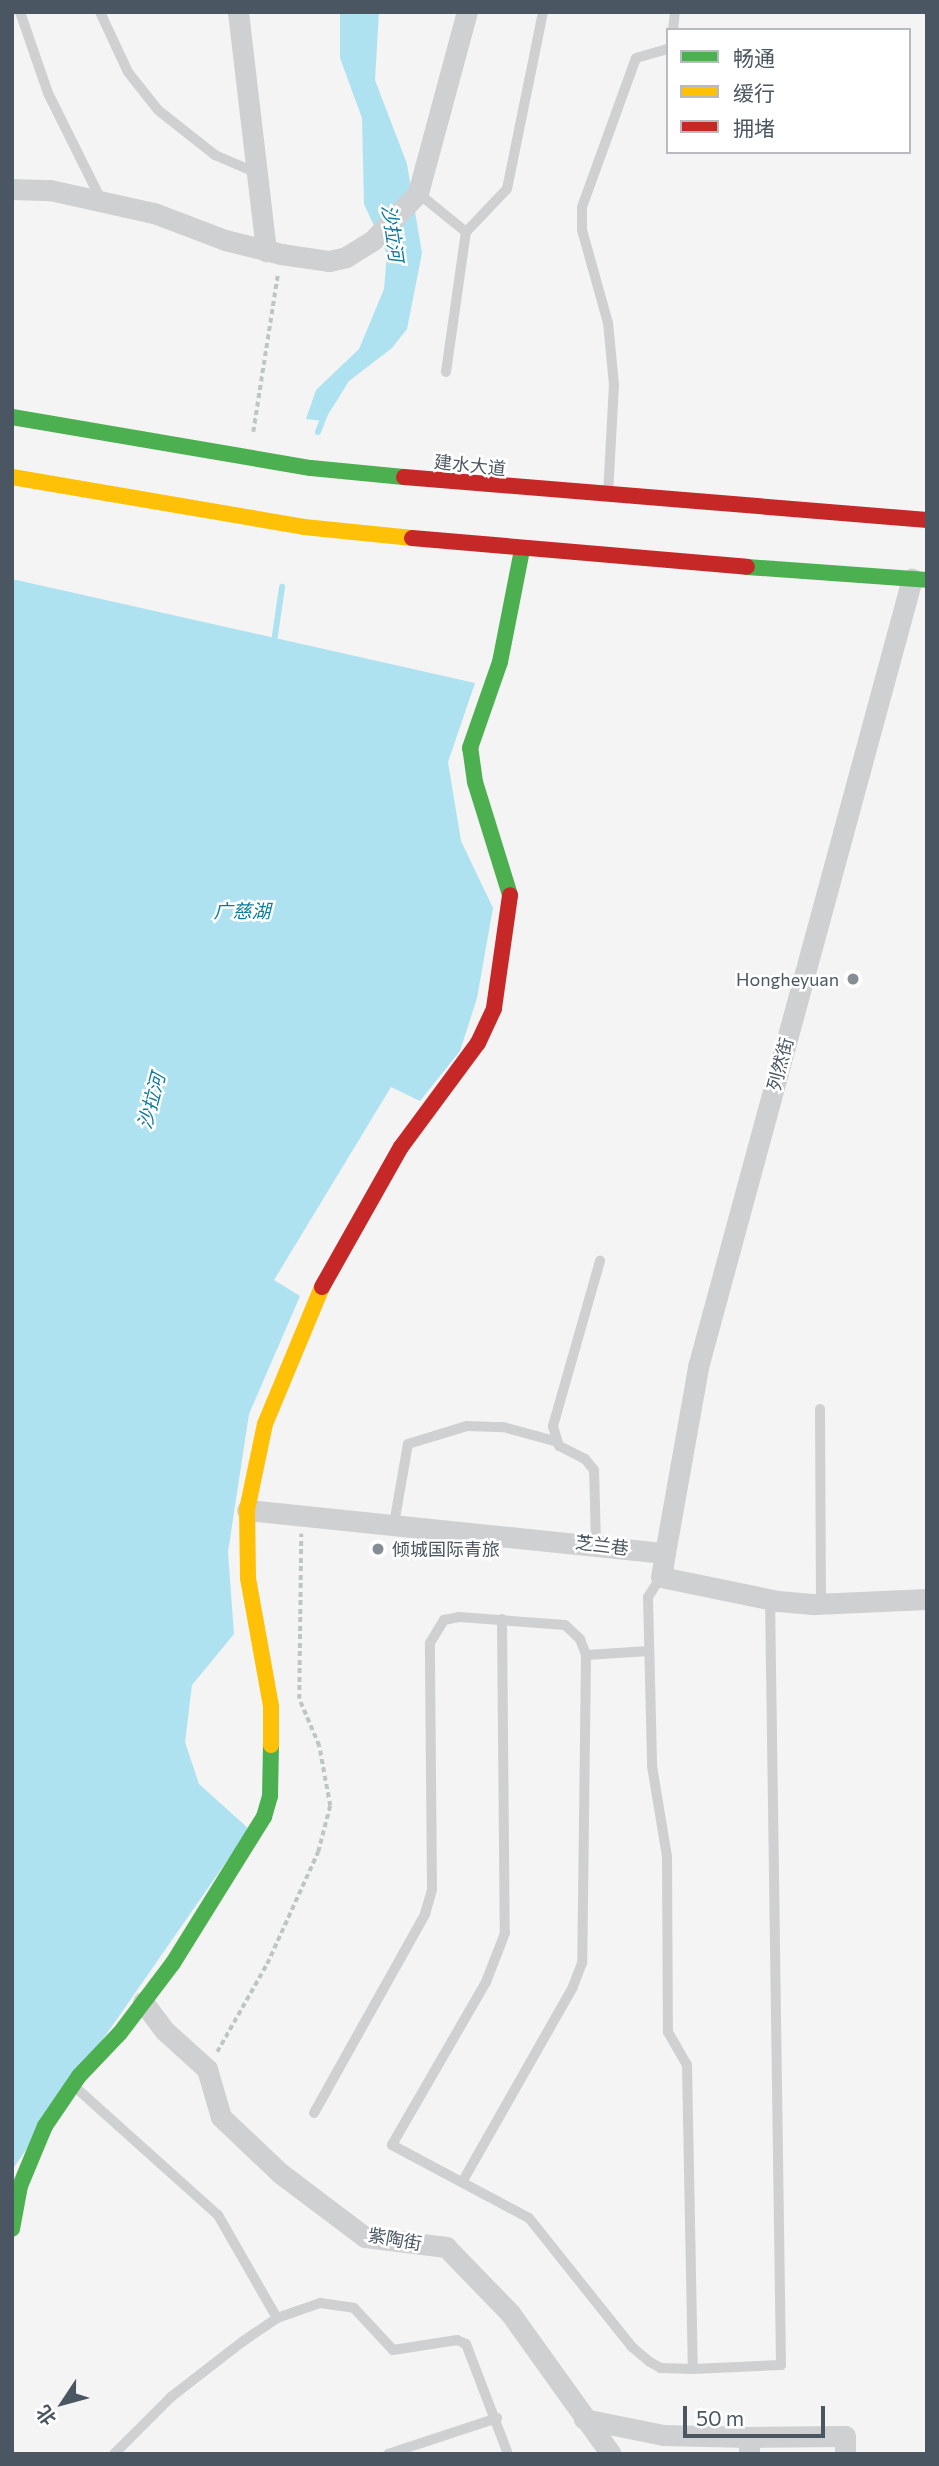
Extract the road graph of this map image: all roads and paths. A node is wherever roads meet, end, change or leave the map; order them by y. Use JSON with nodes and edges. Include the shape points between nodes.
{"nodes":[{"id":1,"x":20,"y":12,"type":"edge"},
{"id":2,"x":100,"y":12,"type":"edge"},
{"id":3,"x":238,"y":12,"type":"edge"},
{"id":4,"x":467,"y":12,"type":"edge"},
{"id":5,"x":543,"y":12,"type":"edge"},
{"id":6,"x":666,"y":50,"type":"edge"},
{"id":7,"x":257,"y":173,"type":"junction"},
{"id":8,"x":12,"y":189,"type":"edge"},
{"id":9,"x":418,"y":193,"type":"junction"},
{"id":10,"x":102,"y":202,"type":"junction"},
{"id":11,"x":467,"y":232,"type":"junction"},
{"id":12,"x":274,"y":252,"type":"junction"},
{"id":13,"x":446,"y":372,"type":"dead end"},
{"id":14,"x":12,"y":417,"type":"edge"},
{"id":15,"x":248,"y":458,"type":"junction"},
{"id":16,"x":12,"y":477,"type":"edge"},
{"id":17,"x":608,"y":498,"type":"junction"},
{"id":18,"x":927,"y":520,"type":"edge"},
{"id":19,"x":522,"y":550,"type":"junction"},
{"id":20,"x":919,"y":580,"type":"edge"},
{"id":21,"x":600,"y":1261,"type":"dead end"},
{"id":22,"x":820,"y":1409,"type":"dead end"},
{"id":23,"x":555,"y":1441,"type":"junction"},
{"id":24,"x":247,"y":1510,"type":"junction"},
{"id":25,"x":394,"y":1524,"type":"junction"},
{"id":26,"x":596,"y":1544,"type":"junction"},
{"id":27,"x":665,"y":1553,"type":"junction"},
{"id":28,"x":661,"y":1577,"type":"junction"},
{"id":29,"x":770,"y":1599,"type":"junction"},
{"id":30,"x":927,"y":1599,"type":"edge"},
{"id":31,"x":821,"y":1604,"type":"junction"},
{"id":32,"x":502,"y":1619,"type":"junction"},
{"id":33,"x":649,"y":1651,"type":"junction"},
{"id":34,"x":586,"y":1655,"type":"junction"},
{"id":35,"x":143,"y":2003,"type":"junction"},
{"id":36,"x":73,"y":2085,"type":"junction"},
{"id":37,"x":314,"y":2113,"type":"dead end"},
{"id":38,"x":463,"y":2181,"type":"junction"},
{"id":39,"x":12,"y":2229,"type":"edge"},
{"id":40,"x":277,"y":2318,"type":"junction"},
{"id":41,"x":693,"y":2369,"type":"junction"},
{"id":42,"x":497,"y":2418,"type":"junction"},
{"id":43,"x":584,"y":2419,"type":"junction"},
{"id":44,"x":749,"y":2445,"type":"edge"},
{"id":45,"x":114,"y":2454,"type":"edge"},
{"id":46,"x":388,"y":2454,"type":"edge"},
{"id":47,"x":508,"y":2454,"type":"edge"},
{"id":48,"x":611,"y":2454,"type":"edge"},
{"id":49,"x":845,"y":2454,"type":"edge"}],
"edges":[{"from":1,"to":10,"type":"lane","via":[[48,93]]},
{"from":2,"to":7,"type":"lane","via":[[128,72],[158,110],[215,155]]},
{"from":3,"to":7,"type":"street"},
{"from":4,"to":9,"type":"street"},
{"from":5,"to":11,"type":"lane","via":[[507,189]]},
{"from":6,"to":17,"type":"lane","via":[[636,58],[582,207],[582,230],[608,323],[614,385]]},
{"from":7,"to":12,"type":"street"},
{"from":8,"to":10,"type":"street","via":[[50,190]]},
{"from":9,"to":11,"type":"lane"},
{"from":9,"to":12,"type":"street","via":[[373,240],[346,257],[329,261]]},
{"from":10,"to":12,"type":"street"},
{"from":11,"to":13,"type":"lane"},
{"from":12,"to":15,"type":"path"},
{"from":14,"to":15,"type":"street","name":"建水大道"},
{"from":15,"to":17,"type":"street","name":"建水大道"},
{"from":16,"to":19,"type":"street","via":[[304,527]]},
{"from":17,"to":18,"type":"street","name":"建水大道"},
{"from":19,"to":20,"type":"street"},
{"from":19,"to":24,"type":"street","via":[[500,662],[470,748],[475,782],[510,887],[511,909],[494,1008],[478,1043],[401,1147],[319,1292],[265,1424]]},
{"from":20,"to":27,"type":"street","name":"列然街","via":[[698,1367]]},
{"from":21,"to":23,"type":"lane","via":[[553,1426]]},
{"from":22,"to":31,"type":"lane"},
{"from":23,"to":25,"type":"lane","via":[[503,1427],[467,1426],[408,1444]]},
{"from":23,"to":26,"type":"lane","via":[[594,1470]]},
{"from":24,"to":25,"type":"street","name":"芝兰巷"},
{"from":24,"to":35,"type":"street","via":[[248,1578],[271,1706],[270,1796],[255,1835]]},
{"from":25,"to":26,"type":"street","name":"芝兰巷"},
{"from":26,"to":27,"type":"street","name":"芝兰巷"},
{"from":27,"to":28,"type":"street"},
{"from":28,"to":29,"type":"street"},
{"from":28,"to":33,"type":"lane","via":[[648,1597]]},
{"from":29,"to":31,"type":"street"},
{"from":29,"to":41,"type":"lane","via":[[781,2365]]},
{"from":30,"to":31,"type":"street"},
{"from":32,"to":34,"type":"lane","via":[[565,1625],[580,1639]]},
{"from":32,"to":37,"type":"lane","via":[[444,1619],[430,1643],[432,1889],[419,1924]]},
{"from":32,"to":38,"type":"lane","via":[[505,1933],[486,1982],[392,2145]]},
{"from":33,"to":34,"type":"lane"},
{"from":33,"to":41,"type":"lane","via":[[652,1766],[667,1857],[668,2032],[687,2065]]},
{"from":34,"to":38,"type":"lane","via":[[582,1963],[573,1987]]},
{"from":35,"to":36,"type":"street"},
{"from":35,"to":43,"type":"street","name":"紫陶街","via":[[165,2031],[207,2069],[221,2118],[280,2173],[365,2237],[446,2247],[510,2313]]},
{"from":36,"to":39,"type":"street","via":[[35,2146],[20,2186]]},
{"from":36,"to":40,"type":"lane","via":[[218,2215]]},
{"from":38,"to":41,"type":"lane","via":[[530,2218],[632,2347],[650,2362],[661,2368]]},
{"from":40,"to":42,"type":"lane","via":[[320,2303],[341,2304],[362,2313],[393,2350],[457,2340],[466,2344]]},
{"from":40,"to":45,"type":"lane","via":[[171,2397]]},
{"from":42,"to":46,"type":"lane"},
{"from":42,"to":47,"type":"lane"},
{"from":43,"to":44,"type":"street","via":[[663,2435]]},
{"from":43,"to":48,"type":"street","name":"紫陶街"},
{"from":44,"to":49,"type":"street","via":[[845,2436]]}]}
